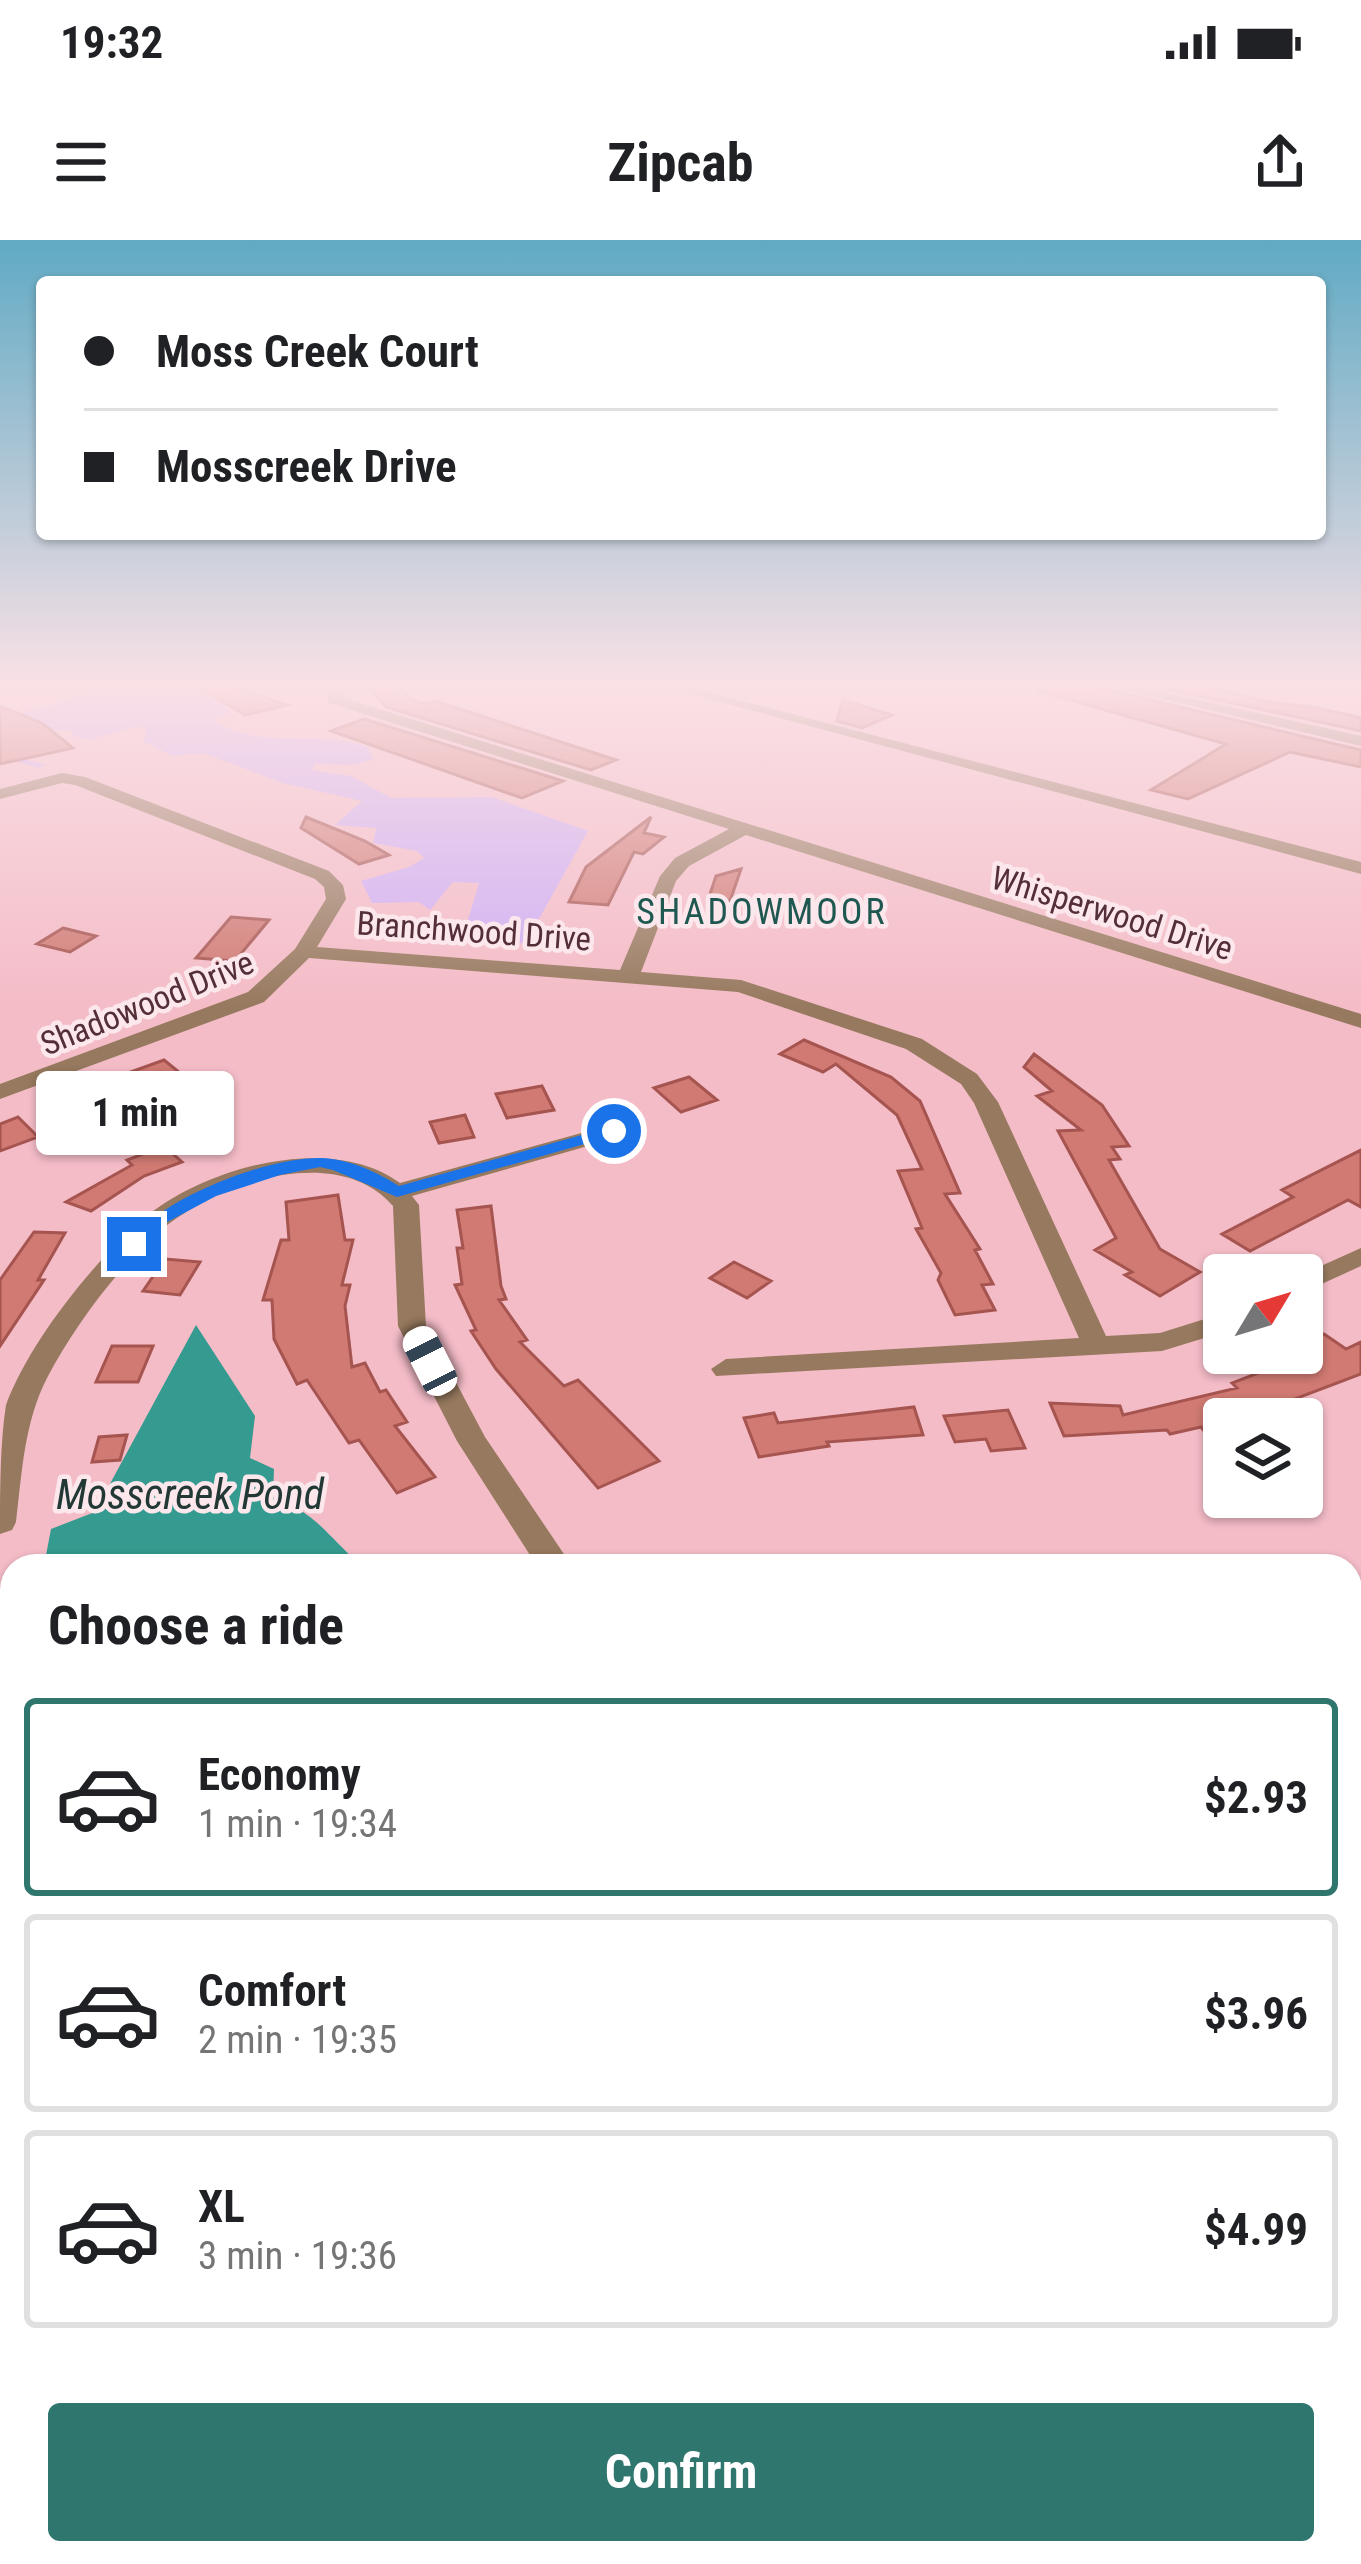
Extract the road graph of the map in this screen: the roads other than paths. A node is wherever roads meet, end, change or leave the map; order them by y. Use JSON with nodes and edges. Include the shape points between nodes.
{"nodes":[{"id":1,"x":101,"y":790,"type":"edge"},
{"id":2,"x":618,"y":790,"type":"edge"},
{"id":3,"x":1066,"y":790,"type":"edge"},
{"id":4,"x":742,"y":830,"type":"junction"},
{"id":5,"x":1361,"y":868,"type":"edge"},
{"id":6,"x":304,"y":952,"type":"junction"},
{"id":7,"x":629,"y":975,"type":"junction"},
{"id":8,"x":1361,"y":1021,"type":"edge"},
{"id":9,"x":0,"y":1093,"type":"edge"},
{"id":10,"x":614,"y":1131,"type":"dead end"},
{"id":11,"x":397,"y":1192,"type":"junction"},
{"id":12,"x":1361,"y":1256,"type":"edge"},
{"id":13,"x":1323,"y":1275,"type":"edge"},
{"id":14,"x":1203,"y":1329,"type":"edge"},
{"id":15,"x":1097,"y":1347,"type":"junction"},
{"id":16,"x":726,"y":1369,"type":"dead end"},
{"id":17,"x":0,"y":1522,"type":"edge"},
{"id":18,"x":547,"y":1554,"type":"edge"}],
"edges":[{"from":1,"to":6,"type":"street","name":"Shadowood Drive","via":[[322,875],[336,899]]},
{"from":2,"to":4,"type":"street","name":"Whisperwood Drive"},
{"from":3,"to":5,"type":"street"},
{"from":4,"to":7,"type":"street","via":[[682,862],[667,880]]},
{"from":4,"to":8,"type":"street","name":"Whisperwood Drive"},
{"from":6,"to":7,"type":"street","name":"Branchwood Drive"},
{"from":6,"to":9,"type":"street","name":"Shadowood Drive","via":[[256,998]]},
{"from":7,"to":15,"type":"street","name":"Branchwood Drive","via":[[778,996],[914,1045],[969,1079]]},
{"from":10,"to":11,"type":"street"},
{"from":11,"to":17,"type":"street","via":[[320,1162],[211,1192],[152,1223],[24,1396]]},
{"from":11,"to":18,"type":"street","via":[[409,1226],[412,1326],[472,1441]]},
{"from":12,"to":13,"type":"street"},
{"from":14,"to":15,"type":"street","via":[[1162,1342]]},
{"from":15,"to":16,"type":"street"}]}
